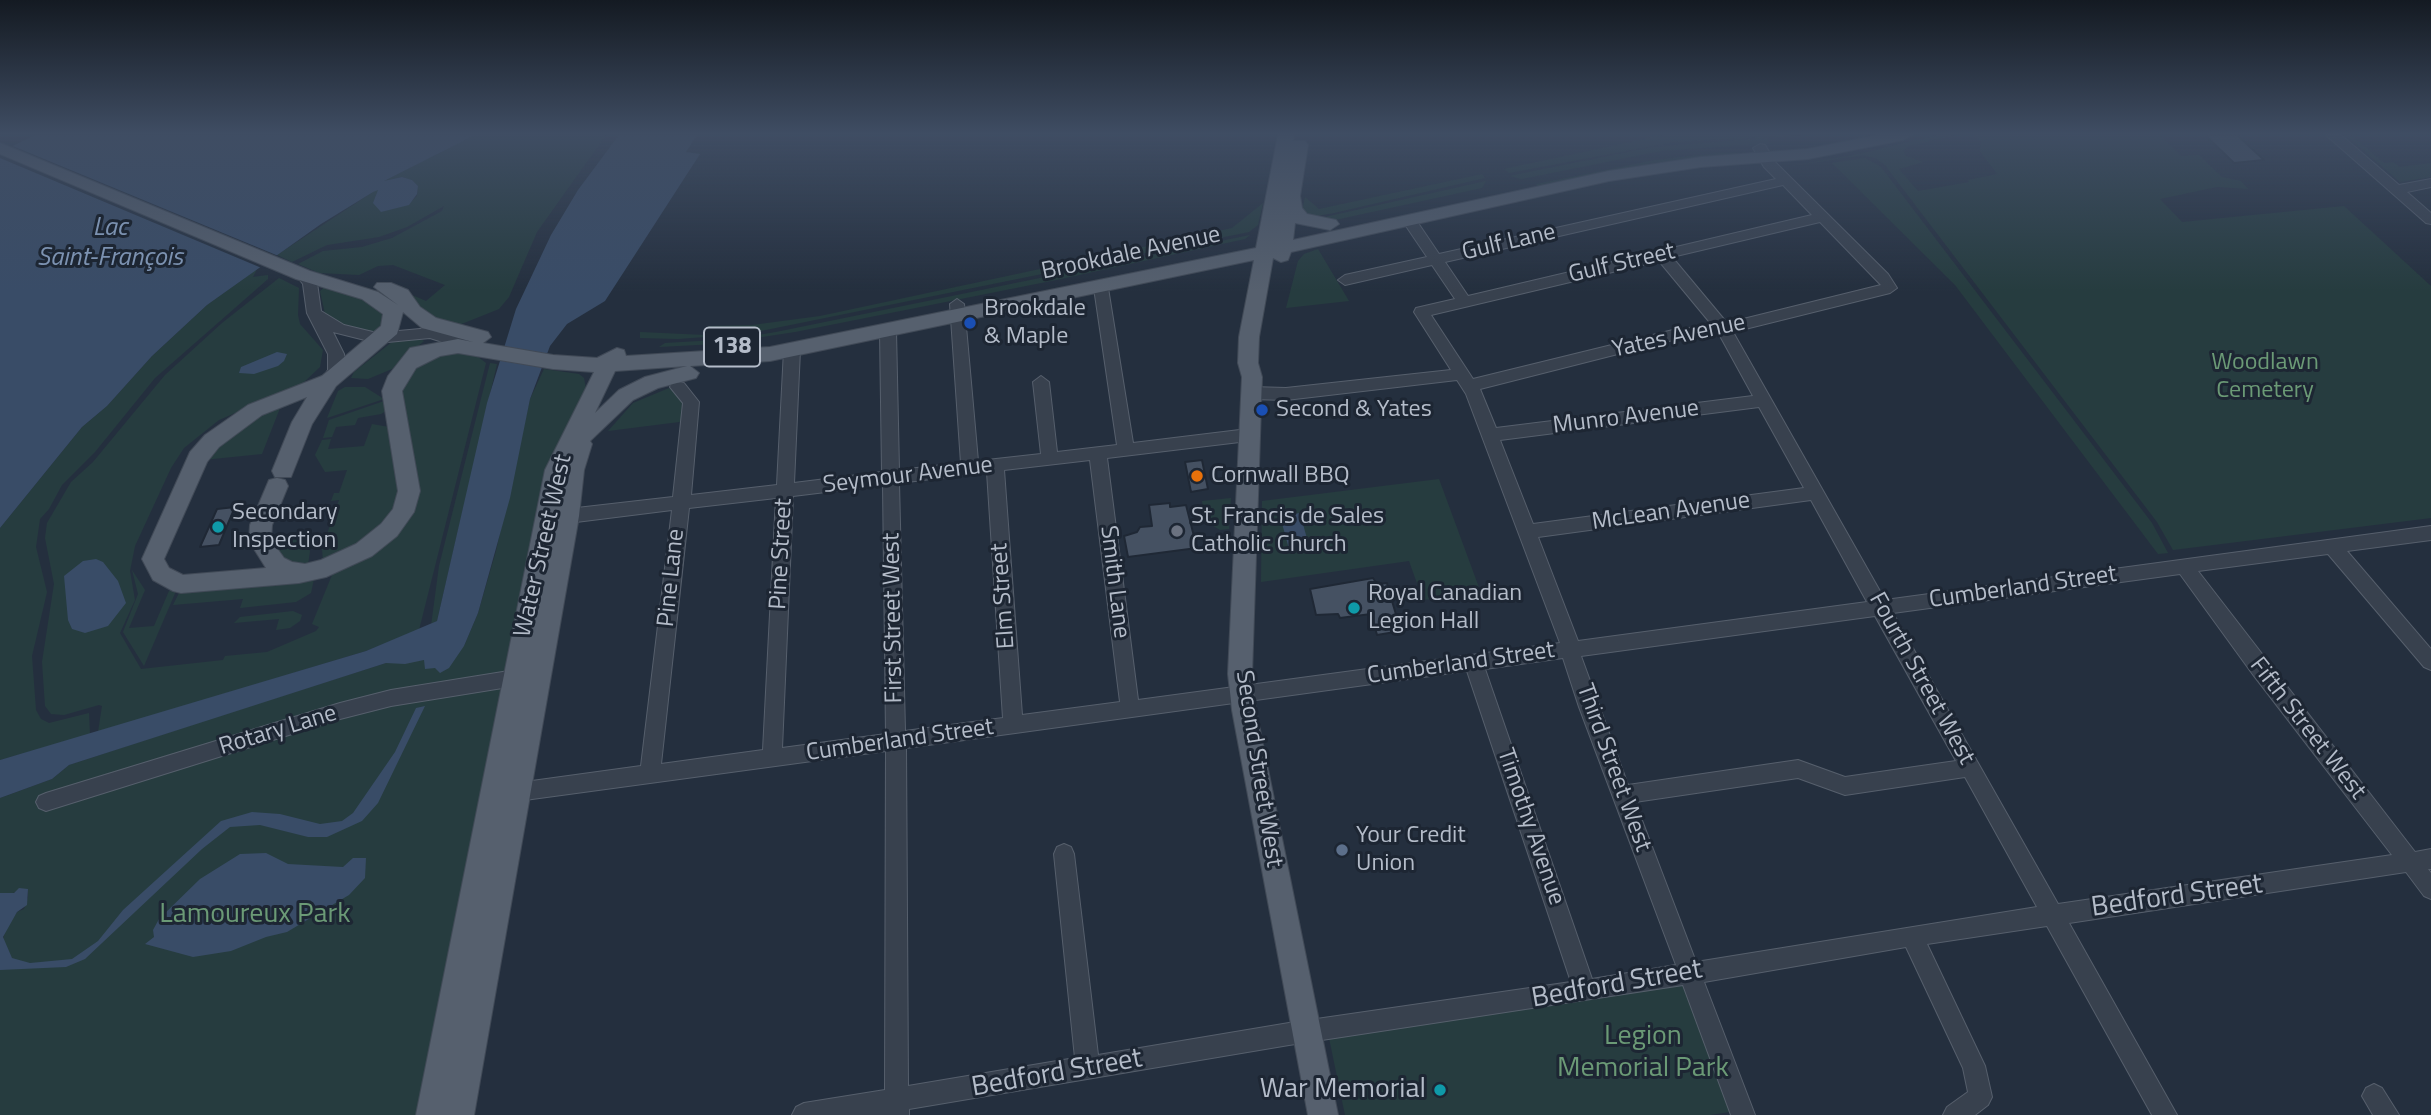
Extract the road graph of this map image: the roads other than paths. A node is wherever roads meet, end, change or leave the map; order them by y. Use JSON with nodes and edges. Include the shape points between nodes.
{"nodes":[{"id":1,"x":94,"y":187,"type":"edge"},
{"id":2,"x":1281,"y":187,"type":"edge"},
{"id":3,"x":1293,"y":187,"type":"edge"},
{"id":4,"x":1528,"y":187,"type":"edge"},
{"id":5,"x":1753,"y":187,"type":"edge"},
{"id":6,"x":1795,"y":187,"type":"edge"},
{"id":7,"x":2394,"y":187,"type":"edge"},
{"id":8,"x":2412,"y":187,"type":"edge"},
{"id":9,"x":2398,"y":190,"type":"junction"},
{"id":10,"x":1502,"y":191,"type":"junction"},
{"id":11,"x":1292,"y":198,"type":"junction"},
{"id":12,"x":1823,"y":217,"type":"junction"},
{"id":13,"x":1409,"y":220,"type":"junction"},
{"id":14,"x":2431,"y":220,"type":"edge"},
{"id":15,"x":1330,"y":224,"type":"junction"},
{"id":16,"x":1276,"y":243,"type":"junction"},
{"id":17,"x":1661,"y":254,"type":"junction"},
{"id":18,"x":1435,"y":259,"type":"junction"},
{"id":19,"x":303,"y":274,"type":"junction"},
{"id":20,"x":1345,"y":280,"type":"dead end"},
{"id":21,"x":1101,"y":288,"type":"junction"},
{"id":22,"x":372,"y":290,"type":"junction"},
{"id":23,"x":1464,"y":301,"type":"junction"},
{"id":24,"x":959,"y":310,"type":"junction"},
{"id":25,"x":1421,"y":312,"type":"joint"},
{"id":26,"x":318,"y":317,"type":"junction"},
{"id":27,"x":1723,"y":328,"type":"junction"},
{"id":28,"x":441,"y":331,"type":"junction"},
{"id":29,"x":888,"y":331,"type":"junction"},
{"id":30,"x":383,"y":338,"type":"junction"},
{"id":31,"x":487,"y":346,"type":"junction"},
{"id":32,"x":793,"y":350,"type":"junction"},
{"id":33,"x":770,"y":354,"type":"junction"},
{"id":34,"x":619,"y":360,"type":"junction"},
{"id":35,"x":407,"y":363,"type":"junction"},
{"id":36,"x":1462,"y":375,"type":"junction"},
{"id":37,"x":329,"y":381,"type":"junction"},
{"id":38,"x":1041,"y":382,"type":"dead end"},
{"id":39,"x":1251,"y":385,"type":"junction"},
{"id":40,"x":641,"y":387,"type":"junction"},
{"id":41,"x":678,"y":387,"type":"joint"},
{"id":42,"x":1763,"y":401,"type":"junction"},
{"id":43,"x":586,"y":434,"type":"junction"},
{"id":44,"x":1248,"y":435,"type":"junction"},
{"id":45,"x":1490,"y":435,"type":"junction"},
{"id":46,"x":1126,"y":450,"type":"junction"},
{"id":47,"x":1098,"y":454,"type":"junction"},
{"id":48,"x":1050,"y":459,"type":"junction"},
{"id":49,"x":995,"y":466,"type":"junction"},
{"id":50,"x":970,"y":468,"type":"junction"},
{"id":51,"x":891,"y":478,"type":"junction"},
{"id":52,"x":785,"y":490,"type":"junction"},
{"id":53,"x":1816,"y":493,"type":"junction"},
{"id":54,"x":680,"y":503,"type":"junction"},
{"id":55,"x":568,"y":516,"type":"junction"},
{"id":56,"x":1526,"y":532,"type":"junction"},
{"id":57,"x":2431,"y":533,"type":"edge"},
{"id":58,"x":2333,"y":547,"type":"junction"},
{"id":59,"x":2185,"y":567,"type":"junction"},
{"id":60,"x":316,"y":570,"type":"junction"},
{"id":61,"x":1881,"y":607,"type":"junction"},
{"id":62,"x":1570,"y":648,"type":"junction"},
{"id":63,"x":2431,"y":662,"type":"edge"},
{"id":64,"x":1474,"y":663,"type":"junction"},
{"id":65,"x":515,"y":678,"type":"junction"},
{"id":66,"x":1242,"y":694,"type":"junction"},
{"id":67,"x":1130,"y":710,"type":"junction"},
{"id":68,"x":1013,"y":726,"type":"junction"},
{"id":69,"x":896,"y":742,"type":"junction"},
{"id":70,"x":772,"y":758,"type":"junction"},
{"id":71,"x":1970,"y":768,"type":"junction"},
{"id":72,"x":650,"y":775,"type":"junction"},
{"id":73,"x":505,"y":794,"type":"junction"},
{"id":74,"x":1622,"y":795,"type":"junction"},
{"id":75,"x":46,"y":802,"type":"dead end"},
{"id":76,"x":1064,"y":854,"type":"dead end"},
{"id":77,"x":2421,"y":861,"type":"edge"},
{"id":78,"x":2431,"y":889,"type":"edge"},
{"id":79,"x":2051,"y":915,"type":"junction"},
{"id":80,"x":1912,"y":936,"type":"junction"},
{"id":81,"x":1690,"y":972,"type":"junction"},
{"id":82,"x":1585,"y":991,"type":"junction"},
{"id":83,"x":1307,"y":1032,"type":"junction"},
{"id":84,"x":1088,"y":1069,"type":"junction"},
{"id":85,"x":897,"y":1108,"type":"edge"},
{"id":86,"x":431,"y":1115,"type":"edge"},
{"id":87,"x":459,"y":1115,"type":"edge"},
{"id":88,"x":804,"y":1115,"type":"edge"},
{"id":89,"x":1323,"y":1115,"type":"edge"},
{"id":90,"x":1743,"y":1115,"type":"edge"},
{"id":91,"x":1955,"y":1115,"type":"edge"},
{"id":92,"x":2165,"y":1115,"type":"edge"}],
"edges":[{"from":1,"to":19,"type":"main road"},
{"from":2,"to":16,"type":"main road","name":"Second Street West"},
{"from":3,"to":11,"type":"main road","name":"Second Street West"},
{"from":4,"to":10,"type":"main road","name":"Brookdale Avenue"},
{"from":5,"to":18,"type":"street","name":"Gulf Lane"},
{"from":6,"to":12,"type":"street"},
{"from":7,"to":9,"type":"street"},
{"from":8,"to":9,"type":"street"},
{"from":9,"to":14,"type":"street"},
{"from":10,"to":13,"type":"main road","name":"Brookdale Avenue"},
{"from":10,"to":15,"type":"main road","name":"Brookdale Avenue","number":"138"},
{"from":11,"to":15,"type":"main road","via":[[1301,219]]},
{"from":11,"to":16,"type":"main road","name":"Second Street West"},
{"from":12,"to":17,"type":"street","name":"Gulf Street"},
{"from":12,"to":27,"type":"street","name":"Yates Avenue","via":[[1890,288]]},
{"from":13,"to":16,"type":"main road","name":"Brookdale Avenue","number":"138"},
{"from":13,"to":18,"type":"street"},
{"from":15,"to":16,"type":"main road","name":"Brookdale Avenue","number":"138"},
{"from":16,"to":21,"type":"main road","name":"Brookdale Avenue","number":"138"},
{"from":16,"to":24,"type":"main road","name":"Brookdale Avenue","number":"138"},
{"from":16,"to":39,"type":"main road","name":"Second Street West","via":[[1263,343]]},
{"from":17,"to":23,"type":"street","name":"Gulf Street"},
{"from":17,"to":27,"type":"street","name":"Fourth Street West"},
{"from":18,"to":20,"type":"street","name":"Gulf Lane"},
{"from":18,"to":23,"type":"street"},
{"from":19,"to":22,"type":"main road"},
{"from":19,"to":26,"type":"street"},
{"from":21,"to":24,"type":"main road","name":"Brookdale Avenue","number":"138"},
{"from":21,"to":46,"type":"street"},
{"from":22,"to":28,"type":"main road","via":[[401,295],[423,320]]},
{"from":22,"to":30,"type":"main road","via":[[394,314]]},
{"from":23,"to":25,"type":"street","name":"Gulf Street"},
{"from":24,"to":29,"type":"main road","name":"Brookdale Avenue","number":"138"},
{"from":24,"to":34,"type":"main road","name":"Brookdale Avenue","number":"138","via":[[743,346]]},
{"from":24,"to":50,"type":"street"},
{"from":25,"to":36,"type":"street","name":"Third Street West"},
{"from":26,"to":30,"type":"street","via":[[350,333]]},
{"from":26,"to":37,"type":"street","via":[[337,354],[336,370]]},
{"from":27,"to":36,"type":"street","name":"Yates Avenue"},
{"from":27,"to":42,"type":"street","name":"Fourth Street West"},
{"from":28,"to":30,"type":"street"},
{"from":28,"to":31,"type":"main road"},
{"from":28,"to":35,"type":"main road"},
{"from":29,"to":32,"type":"main road","name":"Brookdale Avenue","number":"138"},
{"from":29,"to":51,"type":"street","name":"First Street West"},
{"from":30,"to":37,"type":"main road"},
{"from":31,"to":34,"type":"main road","name":"Brookdale Avenue","number":"138"},
{"from":31,"to":35,"type":"main road","via":[[442,348]]},
{"from":32,"to":33,"type":"main road","name":"Brookdale Avenue","number":"138"},
{"from":32,"to":52,"type":"street","name":"Pine Street"},
{"from":33,"to":34,"type":"main road","name":"Brookdale Avenue","number":"138"},
{"from":33,"to":40,"type":"main road"},
{"from":34,"to":43,"type":"main road","name":"Water Street West"},
{"from":34,"to":65,"type":"main road","name":"Water Street West","via":[[556,470]]},
{"from":35,"to":60,"type":"main road","via":[[393,386],[392,398],[409,482],[407,501],[397,521],[376,542]]},
{"from":36,"to":39,"type":"street","name":"Yates Avenue","via":[[1410,376],[1286,394]]},
{"from":36,"to":45,"type":"street","name":"Third Street West"},
{"from":37,"to":60,"type":"main road","via":[[302,422],[261,525],[260,541],[280,568]]},
{"from":37,"to":60,"type":"main road","via":[[255,410],[212,441],[198,458],[153,559],[161,574],[181,584]]},
{"from":38,"to":48,"type":"street"},
{"from":39,"to":44,"type":"main road","name":"Second Street West"},
{"from":40,"to":41,"type":"main road"},
{"from":40,"to":43,"type":"main road","via":[[608,410]]},
{"from":41,"to":54,"type":"street","name":"Pine Lane","via":[[691,402]]},
{"from":42,"to":45,"type":"street","name":"Munro Avenue"},
{"from":42,"to":53,"type":"street","name":"Fourth Street West"},
{"from":43,"to":55,"type":"main road","name":"Water Street West","via":[[575,460]]},
{"from":44,"to":46,"type":"street","name":"Seymour Avenue"},
{"from":44,"to":66,"type":"main road","name":"Second Street West"},
{"from":45,"to":56,"type":"street","name":"Third Street West"},
{"from":46,"to":47,"type":"street","name":"Seymour Avenue"},
{"from":47,"to":48,"type":"street","name":"Seymour Avenue"},
{"from":47,"to":67,"type":"street","name":"Smith Lane"},
{"from":48,"to":49,"type":"street","name":"Seymour Avenue"},
{"from":49,"to":50,"type":"street","name":"Seymour Avenue"},
{"from":49,"to":68,"type":"street","name":"Elm Street"},
{"from":50,"to":51,"type":"street","name":"Seymour Avenue"},
{"from":51,"to":52,"type":"street","name":"Seymour Avenue"},
{"from":51,"to":69,"type":"street","name":"First Street West"},
{"from":52,"to":54,"type":"street","name":"Seymour Avenue"},
{"from":52,"to":70,"type":"street","name":"Pine Street"},
{"from":53,"to":56,"type":"street","name":"McLean Avenue"},
{"from":53,"to":61,"type":"street","name":"Fourth Street West"},
{"from":54,"to":55,"type":"street","name":"Seymour Avenue"},
{"from":54,"to":72,"type":"street","name":"Pine Lane"},
{"from":55,"to":73,"type":"main road","name":"Water Street West"},
{"from":56,"to":62,"type":"street","name":"Third Street West"},
{"from":57,"to":58,"type":"street","name":"Cumberland Street"},
{"from":58,"to":59,"type":"street","name":"Cumberland Street"},
{"from":58,"to":63,"type":"street"},
{"from":59,"to":61,"type":"street","name":"Cumberland Street"},
{"from":59,"to":77,"type":"street","name":"Fifth Street West"},
{"from":61,"to":62,"type":"street","name":"Cumberland Street"},
{"from":61,"to":71,"type":"street","name":"Fourth Street West"},
{"from":62,"to":64,"type":"street","name":"Cumberland Street"},
{"from":62,"to":74,"type":"street","name":"Third Street West"},
{"from":64,"to":66,"type":"street","name":"Cumberland Street"},
{"from":64,"to":82,"type":"street","name":"Timothy Avenue"},
{"from":65,"to":73,"type":"main road","name":"Water Street West"},
{"from":65,"to":75,"type":"street","name":"Rotary Lane","via":[[340,711]]},
{"from":66,"to":67,"type":"street","name":"Cumberland Street"},
{"from":66,"to":83,"type":"main road","name":"Second Street West"},
{"from":67,"to":68,"type":"street","name":"Cumberland Street"},
{"from":68,"to":69,"type":"street","name":"Cumberland Street"},
{"from":69,"to":70,"type":"street","name":"Cumberland Street"},
{"from":69,"to":85,"type":"street","name":"First Street West"},
{"from":70,"to":72,"type":"street","name":"Cumberland Street"},
{"from":71,"to":74,"type":"street","via":[[1845,786],[1798,769]]},
{"from":71,"to":79,"type":"street","name":"Fourth Street West"},
{"from":72,"to":73,"type":"street","name":"Cumberland Street"},
{"from":73,"to":86,"type":"main road","name":"Water Street West"},
{"from":73,"to":87,"type":"main road","name":"Water Street West"},
{"from":74,"to":81,"type":"street","name":"Third Street West"},
{"from":76,"to":84,"type":"street"},
{"from":77,"to":78,"type":"street","name":"Fifth Street West"},
{"from":77,"to":79,"type":"street","name":"Bedford Street"},
{"from":79,"to":80,"type":"street","name":"Bedford Street"},
{"from":79,"to":92,"type":"street","name":"Fourth Street West"},
{"from":80,"to":81,"type":"street","name":"Bedford Street"},
{"from":80,"to":91,"type":"street","via":[[1974,1066],[1980,1097]]},
{"from":81,"to":82,"type":"street","name":"Bedford Street"},
{"from":81,"to":90,"type":"street","name":"Third Street West"},
{"from":82,"to":83,"type":"street","name":"Bedford Street"},
{"from":83,"to":84,"type":"street","name":"Bedford Street"},
{"from":83,"to":89,"type":"main road","name":"Second Street West"},
{"from":84,"to":85,"type":"street","name":"Bedford Street"},
{"from":85,"to":88,"type":"street","name":"Bedford Street"}]}
